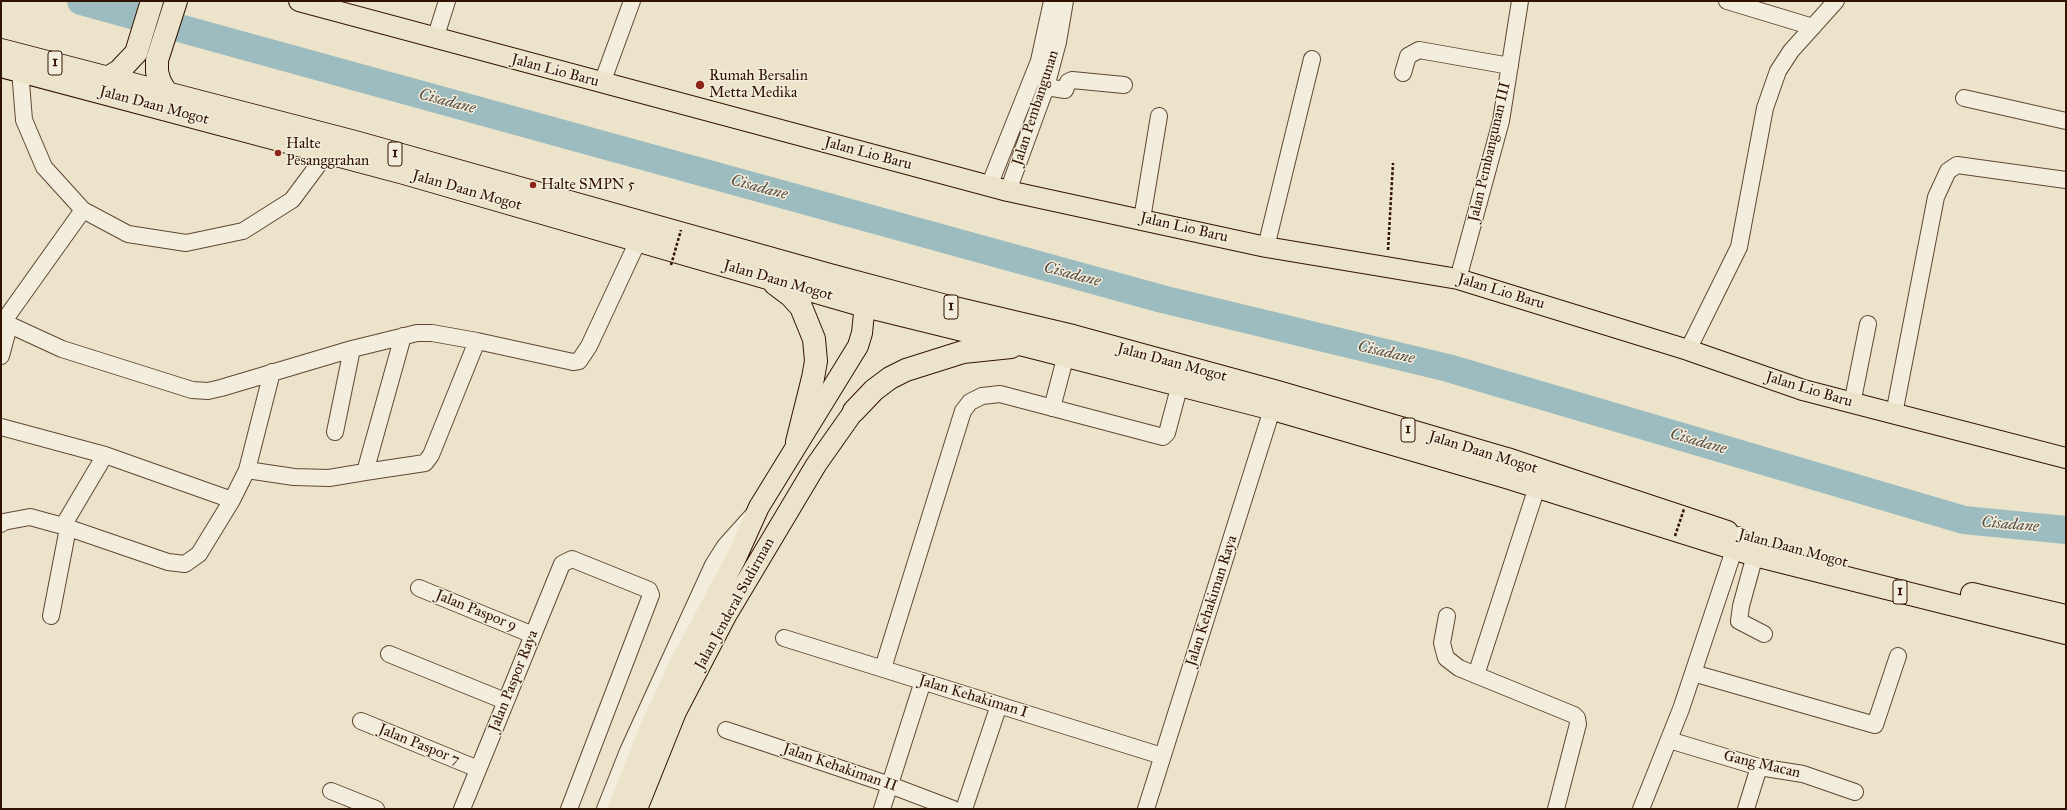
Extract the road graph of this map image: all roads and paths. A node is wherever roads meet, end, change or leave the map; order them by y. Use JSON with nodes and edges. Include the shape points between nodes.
{"nodes":[{"id":1,"x":152,"y":1,"type":"edge"},
{"id":2,"x":176,"y":1,"type":"edge"},
{"id":3,"x":299,"y":1,"type":"edge"},
{"id":4,"x":447,"y":1,"type":"edge"},
{"id":5,"x":632,"y":1,"type":"edge"},
{"id":6,"x":1052,"y":1,"type":"edge"},
{"id":7,"x":1065,"y":1,"type":"edge"},
{"id":8,"x":1520,"y":1,"type":"edge"},
{"id":9,"x":1727,"y":1,"type":"edge"},
{"id":10,"x":1836,"y":1,"type":"edge"},
{"id":11,"x":1813,"y":27,"type":"junction"},
{"id":12,"x":435,"y":39,"type":"junction"},
{"id":13,"x":1,"y":50,"type":"edge"},
{"id":14,"x":1312,"y":59,"type":"dead end"},
{"id":15,"x":1510,"y":66,"type":"junction"},
{"id":16,"x":10,"y":68,"type":"edge"},
{"id":17,"x":1402,"y":73,"type":"dead end"},
{"id":18,"x":108,"y":77,"type":"junction"},
{"id":19,"x":602,"y":83,"type":"junction"},
{"id":20,"x":1124,"y":85,"type":"dead end"},
{"id":21,"x":1046,"y":87,"type":"junction"},
{"id":22,"x":166,"y":92,"type":"junction"},
{"id":23,"x":1964,"y":98,"type":"dead end"},
{"id":24,"x":1159,"y":116,"type":"dead end"},
{"id":25,"x":2066,"y":121,"type":"edge"},
{"id":26,"x":327,"y":153,"type":"junction"},
{"id":27,"x":1393,"y":163,"type":"dead end"},
{"id":28,"x":2066,"y":180,"type":"edge"},
{"id":29,"x":989,"y":186,"type":"junction"},
{"id":30,"x":1008,"y":191,"type":"junction"},
{"id":31,"x":83,"y":210,"type":"junction"},
{"id":32,"x":1142,"y":219,"type":"junction"},
{"id":33,"x":632,"y":230,"type":"junction"},
{"id":34,"x":681,"y":230,"type":"dead end"},
{"id":35,"x":1266,"y":247,"type":"junction"},
{"id":36,"x":1388,"y":248,"type":"dead end"},
{"id":37,"x":671,"y":265,"type":"dead end"},
{"id":38,"x":830,"y":275,"type":"junction"},
{"id":39,"x":765,"y":277,"type":"junction"},
{"id":40,"x":1458,"y":279,"type":"junction"},
{"id":41,"x":861,"y":305,"type":"junction"},
{"id":42,"x":4,"y":323,"type":"edge"},
{"id":43,"x":1868,"y":324,"type":"dead end"},
{"id":44,"x":403,"y":336,"type":"junction"},
{"id":45,"x":477,"y":341,"type":"junction"},
{"id":46,"x":1028,"y":346,"type":"junction"},
{"id":47,"x":352,"y":349,"type":"junction"},
{"id":48,"x":1688,"y":350,"type":"junction"},
{"id":49,"x":1066,"y":355,"type":"junction"},
{"id":50,"x":1,"y":356,"type":"edge"},
{"id":51,"x":272,"y":372,"type":"junction"},
{"id":52,"x":1180,"y":384,"type":"junction"},
{"id":53,"x":1275,"y":400,"type":"junction"},
{"id":54,"x":1852,"y":404,"type":"junction"},
{"id":55,"x":1052,"y":408,"type":"junction"},
{"id":56,"x":854,"y":412,"type":"joint"},
{"id":57,"x":1894,"y":414,"type":"junction"},
{"id":58,"x":1,"y":427,"type":"edge"},
{"id":59,"x":335,"y":432,"type":"dead end"},
{"id":60,"x":798,"y":442,"type":"junction"},
{"id":61,"x":105,"y":455,"type":"junction"},
{"id":62,"x":2066,"y":458,"type":"edge"},
{"id":63,"x":247,"y":470,"type":"junction"},
{"id":64,"x":365,"y":472,"type":"junction"},
{"id":65,"x":1537,"y":487,"type":"junction"},
{"id":66,"x":232,"y":500,"type":"junction"},
{"id":67,"x":759,"y":507,"type":"junction"},
{"id":68,"x":1684,"y":509,"type":"dead end"},
{"id":69,"x":1,"y":524,"type":"edge"},
{"id":70,"x":65,"y":527,"type":"junction"},
{"id":71,"x":1675,"y":536,"type":"dead end"},
{"id":72,"x":1737,"y":542,"type":"junction"},
{"id":73,"x":1755,"y":555,"type":"junction"},
{"id":74,"x":419,"y":588,"type":"dead end"},
{"id":75,"x":51,"y":616,"type":"dead end"},
{"id":76,"x":1447,"y":616,"type":"dead end"},
{"id":77,"x":2066,"y":616,"type":"edge"},
{"id":78,"x":2066,"y":633,"type":"edge"},
{"id":79,"x":1764,"y":634,"type":"dead end"},
{"id":80,"x":533,"y":635,"type":"junction"},
{"id":81,"x":784,"y":638,"type":"dead end"},
{"id":82,"x":389,"y":654,"type":"dead end"},
{"id":83,"x":1898,"y":656,"type":"dead end"},
{"id":84,"x":883,"y":668,"type":"junction"},
{"id":85,"x":1693,"y":673,"type":"junction"},
{"id":86,"x":1476,"y":675,"type":"junction"},
{"id":87,"x":923,"y":681,"type":"junction"},
{"id":88,"x":505,"y":701,"type":"junction"},
{"id":89,"x":999,"y":705,"type":"junction"},
{"id":90,"x":361,"y":721,"type":"dead end"},
{"id":91,"x":726,"y":730,"type":"dead end"},
{"id":92,"x":1669,"y":740,"type":"junction"},
{"id":93,"x":1162,"y":756,"type":"junction"},
{"id":94,"x":1759,"y":767,"type":"junction"},
{"id":95,"x":478,"y":769,"type":"junction"},
{"id":96,"x":890,"y":785,"type":"junction"},
{"id":97,"x":331,"y":791,"type":"dead end"},
{"id":98,"x":1855,"y":792,"type":"dead end"},
{"id":99,"x":376,"y":809,"type":"edge"},
{"id":100,"x":462,"y":809,"type":"edge"},
{"id":101,"x":569,"y":809,"type":"edge"},
{"id":102,"x":605,"y":809,"type":"edge"},
{"id":103,"x":618,"y":809,"type":"edge"},
{"id":104,"x":637,"y":809,"type":"edge"},
{"id":105,"x":882,"y":809,"type":"edge"},
{"id":106,"x":953,"y":809,"type":"edge"},
{"id":107,"x":964,"y":809,"type":"edge"},
{"id":108,"x":1146,"y":809,"type":"edge"},
{"id":109,"x":1556,"y":809,"type":"edge"},
{"id":110,"x":1641,"y":809,"type":"edge"},
{"id":111,"x":1746,"y":809,"type":"edge"}],
"edges":[{"from":1,"to":18,"type":"highway","via":[[136,53],[119,71]]},
{"from":2,"to":22,"type":"highway","via":[[157,60],[157,72]]},
{"from":3,"to":12,"type":"main road","name":"Jalan Lio Baru"},
{"from":4,"to":12,"type":"street"},
{"from":5,"to":19,"type":"street"},
{"from":6,"to":29,"type":"street","name":"Jalan Pembangunan","via":[[1039,61]]},
{"from":7,"to":21,"type":"street","name":"Jalan Pembangunan","via":[[1058,42]]},
{"from":8,"to":15,"type":"street","name":"Jalan Pembangunan III"},
{"from":9,"to":11,"type":"street"},
{"from":10,"to":11,"type":"street"},
{"from":11,"to":48,"type":"street","via":[[1791,51],[1778,71],[1765,108],[1739,247]]},
{"from":12,"to":19,"type":"main road","name":"Jalan Lio Baru"},
{"from":13,"to":18,"type":"highway","name":"Jalan Daan Mogot","number":"1"},
{"from":14,"to":35,"type":"street"},
{"from":15,"to":17,"type":"street","via":[[1419,50],[1408,56]]},
{"from":15,"to":40,"type":"street","name":"Jalan Pembangunan III","via":[[1501,121]]},
{"from":16,"to":26,"type":"highway","name":"Jalan Daan Mogot","number":"1"},
{"from":16,"to":31,"type":"street","via":[[24,120],[44,167]]},
{"from":18,"to":22,"type":"highway","name":"Jalan Daan Mogot","number":"1"},
{"from":19,"to":29,"type":"main road","name":"Jalan Lio Baru"},
{"from":20,"to":21,"type":"street","via":[[1072,80],[1068,82],[1065,90]]},
{"from":21,"to":30,"type":"street","name":"Jalan Pembangunan"},
{"from":22,"to":33,"type":"highway","name":"Jalan Daan Mogot","number":"1"},
{"from":23,"to":25,"type":"street"},
{"from":24,"to":32,"type":"street"},
{"from":26,"to":31,"type":"street","via":[[292,200],[243,231],[186,243],[128,234]]},
{"from":26,"to":33,"type":"highway","name":"Jalan Daan Mogot","number":"1","via":[[607,232]]},
{"from":27,"to":36,"type":"path"},
{"from":28,"to":57,"type":"street","via":[[1957,165],[1948,171],[1936,197]]},
{"from":29,"to":30,"type":"main road","name":"Jalan Lio Baru"},
{"from":30,"to":32,"type":"main road","name":"Jalan Lio Baru"},
{"from":31,"to":42,"type":"street"},
{"from":32,"to":35,"type":"main road","name":"Jalan Lio Baru"},
{"from":33,"to":38,"type":"highway","name":"Jalan Daan Mogot","number":"1"},
{"from":33,"to":39,"type":"highway","name":"Jalan Daan Mogot","number":"1"},
{"from":33,"to":45,"type":"street","via":[[584,356],[579,361],[566,361]]},
{"from":34,"to":37,"type":"path","bridge":true},
{"from":35,"to":40,"type":"main road","name":"Jalan Lio Baru"},
{"from":38,"to":41,"type":"main road","name":"Jalan Daan Mogot","via":[[846,286]]},
{"from":38,"to":53,"type":"highway","name":"Jalan Daan Mogot","number":"1","via":[[1073,336]]},
{"from":39,"to":41,"type":"highway","name":"Jalan Daan Mogot","number":"1"},
{"from":39,"to":60,"type":"highway","via":[[792,296],[801,308],[814,339],[816,360]]},
{"from":40,"to":48,"type":"main road","name":"Jalan Lio Baru"},
{"from":41,"to":46,"type":"highway","name":"Jalan Daan Mogot","number":"1"},
{"from":41,"to":60,"type":"main road","name":"Jalan Jenderal Sudirman","via":[[864,322],[858,346]]},
{"from":42,"to":50,"type":"street"},
{"from":42,"to":51,"type":"street","via":[[62,349],[192,390],[208,391]]},
{"from":43,"to":54,"type":"street"},
{"from":44,"to":45,"type":"street","via":[[432,333]]},
{"from":44,"to":47,"type":"street"},
{"from":44,"to":64,"type":"street"},
{"from":45,"to":64,"type":"street","via":[[431,455],[425,463]]},
{"from":46,"to":49,"type":"highway","name":"Jalan Daan Mogot","number":"1"},
{"from":46,"to":56,"type":"highway","via":[[963,352],[906,370],[874,390]]},
{"from":47,"to":51,"type":"street"},
{"from":47,"to":59,"type":"street"},
{"from":48,"to":54,"type":"main road","name":"Jalan Lio Baru","via":[[1803,390]]},
{"from":49,"to":52,"type":"highway","name":"Jalan Daan Mogot","number":"1"},
{"from":49,"to":55,"type":"street"},
{"from":51,"to":63,"type":"street"},
{"from":52,"to":53,"type":"highway","name":"Jalan Daan Mogot","number":"1"},
{"from":52,"to":55,"type":"street","via":[[1167,434],[1163,437]]},
{"from":53,"to":65,"type":"highway","name":"Jalan Daan Mogot","number":"1"},
{"from":53,"to":72,"type":"highway","name":"Jalan Daan Mogot","number":"1","via":[[1507,459]]},
{"from":53,"to":93,"type":"street","name":"Jalan Kehakiman Raya"},
{"from":54,"to":57,"type":"main road","name":"Jalan Lio Baru"},
{"from":55,"to":84,"type":"street","via":[[1000,394],[991,394],[975,398],[963,411]]},
{"from":56,"to":104,"type":"main road","name":"Jalan Jenderal Sudirman","via":[[816,465],[727,614],[676,712]]},
{"from":57,"to":62,"type":"main road","name":"Jalan Lio Baru"},
{"from":58,"to":61,"type":"street"},
{"from":60,"to":67,"type":"main road","name":"Jalan Jenderal Sudirman"},
{"from":61,"to":66,"type":"street"},
{"from":61,"to":70,"type":"street"},
{"from":63,"to":64,"type":"street","via":[[294,477],[329,478]]},
{"from":63,"to":66,"type":"street"},
{"from":65,"to":72,"type":"highway","name":"Jalan Daan Mogot","number":"1"},
{"from":65,"to":86,"type":"street"},
{"from":66,"to":70,"type":"street","via":[[199,554],[185,564],[168,562]]},
{"from":67,"to":102,"type":"street","name":"Jalan Jenderal Sudirman","via":[[725,546],[713,566],[628,751]]},
{"from":67,"to":103,"type":"main road","name":"Jalan Jenderal Sudirman","via":[[736,558],[650,726]]},
{"from":68,"to":71,"type":"path","bridge":true},
{"from":69,"to":70,"type":"street","via":[[30,517]]},
{"from":70,"to":75,"type":"street"},
{"from":72,"to":73,"type":"highway","name":"Jalan Daan Mogot","number":"1"},
{"from":72,"to":77,"type":"highway","name":"Jalan Daan Mogot","number":"1","via":[[1806,554]]},
{"from":72,"to":85,"type":"street"},
{"from":73,"to":78,"type":"highway","name":"Jalan Daan Mogot","number":"1"},
{"from":73,"to":79,"type":"street","via":[[1739,621]]},
{"from":74,"to":80,"type":"street","name":"Jalan Paspor 9"},
{"from":76,"to":86,"type":"street","via":[[1442,643],[1446,658],[1459,668]]},
{"from":80,"to":88,"type":"street","name":"Jalan Paspor Raya"},
{"from":80,"to":101,"type":"street","name":"Jalan Paspor Raya","via":[[562,564],[572,560],[649,590],[651,595]]},
{"from":81,"to":84,"type":"street","name":"Jalan Kehakiman I"},
{"from":82,"to":88,"type":"street"},
{"from":83,"to":85,"type":"street","via":[[1875,725]]},
{"from":84,"to":87,"type":"street","name":"Jalan Kehakiman I"},
{"from":85,"to":92,"type":"street"},
{"from":86,"to":109,"type":"street","via":[[1577,718],[1578,724]]},
{"from":87,"to":89,"type":"street","name":"Jalan Kehakiman I"},
{"from":87,"to":96,"type":"street"},
{"from":88,"to":95,"type":"street","name":"Jalan Paspor Raya"},
{"from":89,"to":93,"type":"street","name":"Jalan Kehakiman I"},
{"from":89,"to":107,"type":"street"},
{"from":90,"to":95,"type":"street","name":"Jalan Paspor 7"},
{"from":91,"to":96,"type":"street","name":"Jalan Kehakiman II"},
{"from":92,"to":94,"type":"street","name":"Gang Macan"},
{"from":92,"to":110,"type":"street"},
{"from":93,"to":108,"type":"street","name":"Jalan Kehakiman Raya"},
{"from":94,"to":98,"type":"street","name":"Gang Macan","via":[[1802,774]]},
{"from":94,"to":111,"type":"street"},
{"from":95,"to":100,"type":"street","name":"Jalan Paspor Raya"},
{"from":96,"to":105,"type":"street"},
{"from":96,"to":106,"type":"street","name":"Jalan Kehakiman II"},
{"from":97,"to":99,"type":"street"}]}
